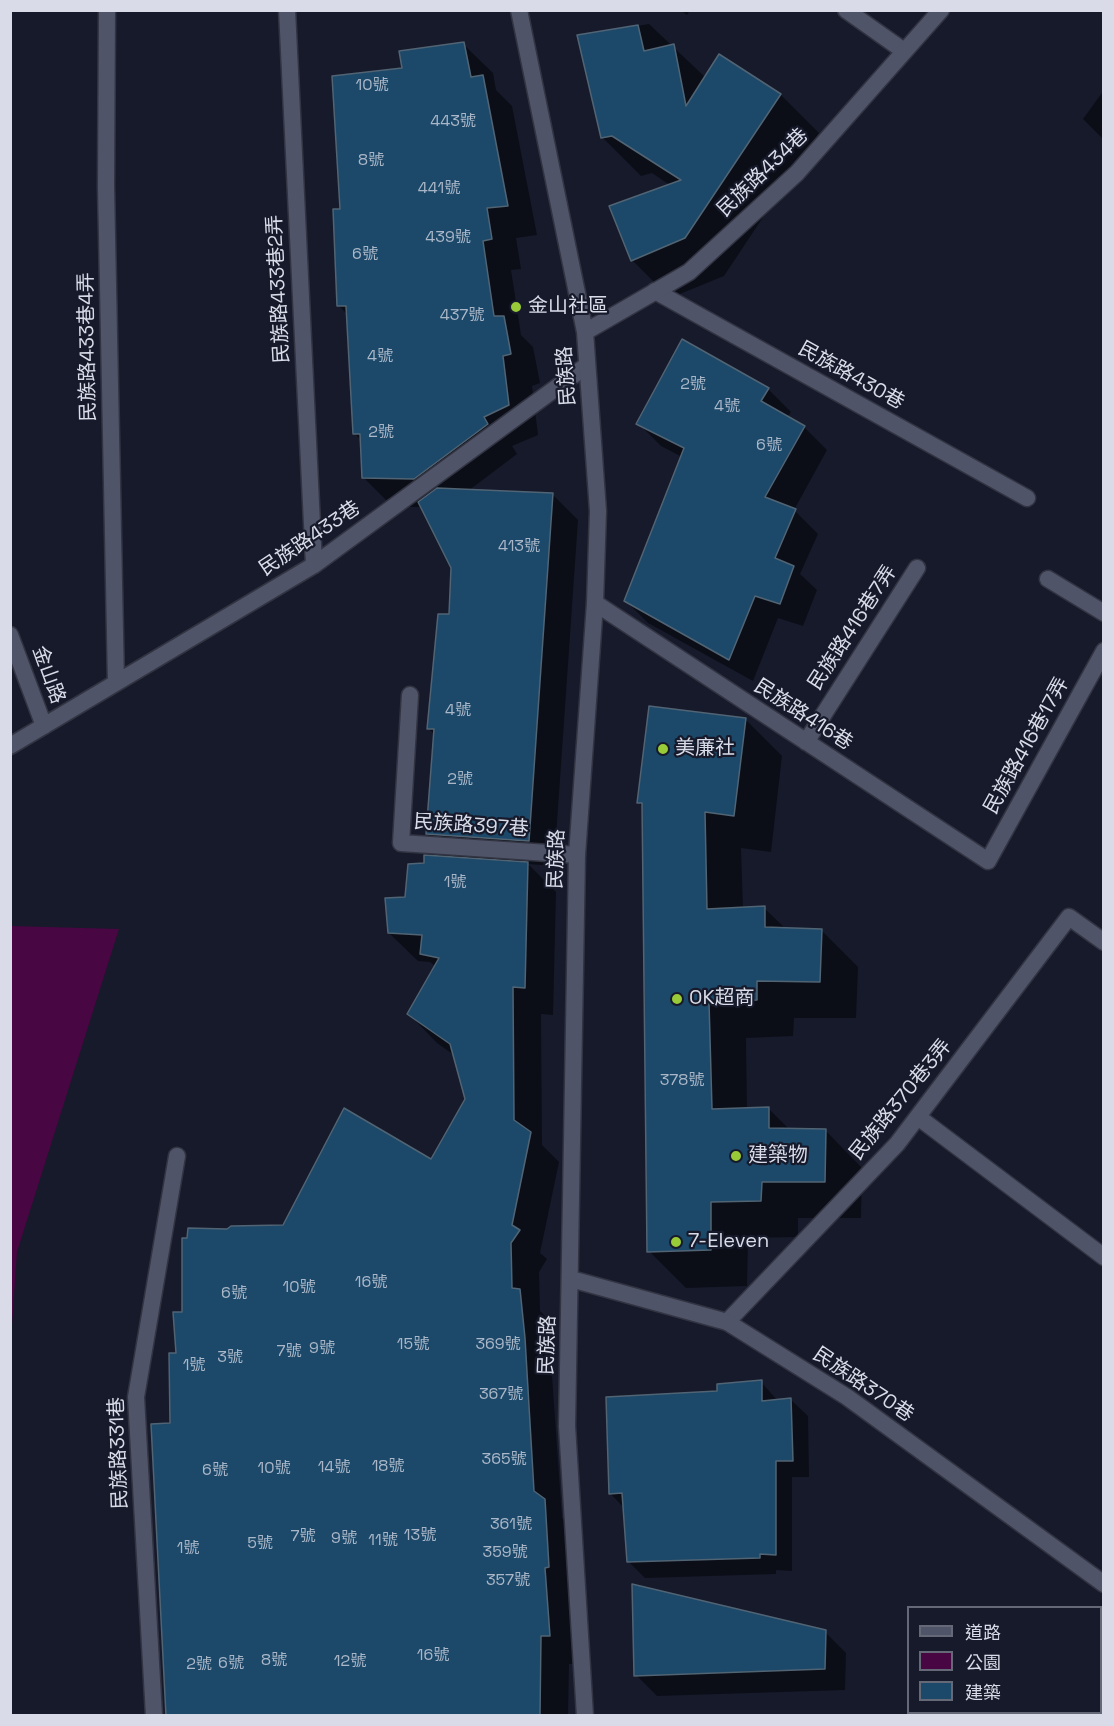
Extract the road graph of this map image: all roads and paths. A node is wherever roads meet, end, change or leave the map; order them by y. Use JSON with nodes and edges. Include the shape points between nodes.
{"nodes":[{"id":1,"x":107,"y":10,"type":"edge"},
{"id":2,"x":286,"y":10,"type":"edge"},
{"id":3,"x":519,"y":10,"type":"edge"},
{"id":4,"x":846,"y":10,"type":"edge"},
{"id":5,"x":941,"y":10,"type":"edge"},
{"id":6,"x":904,"y":51,"type":"junction"},
{"id":7,"x":655,"y":291,"type":"junction"},
{"id":8,"x":585,"y":332,"type":"junction"},
{"id":9,"x":586,"y":366,"type":"junction"},
{"id":10,"x":1027,"y":498,"type":"dead end"},
{"id":11,"x":314,"y":565,"type":"junction"},
{"id":12,"x":917,"y":568,"type":"dead end"},
{"id":13,"x":1048,"y":579,"type":"dead end"},
{"id":14,"x":596,"y":603,"type":"junction"},
{"id":15,"x":1104,"y":613,"type":"edge"},
{"id":16,"x":10,"y":635,"type":"edge"},
{"id":17,"x":1104,"y":651,"type":"edge"},
{"id":18,"x":116,"y":683,"type":"junction"},
{"id":19,"x":410,"y":695,"type":"dead end"},
{"id":20,"x":44,"y":726,"type":"junction"},
{"id":21,"x":806,"y":742,"type":"junction"},
{"id":22,"x":10,"y":746,"type":"edge"},
{"id":23,"x":578,"y":855,"type":"junction"},
{"id":24,"x":988,"y":861,"type":"joint"},
{"id":25,"x":1104,"y":942,"type":"edge"},
{"id":26,"x":918,"y":1117,"type":"junction"},
{"id":27,"x":177,"y":1156,"type":"dead end"},
{"id":28,"x":1104,"y":1257,"type":"edge"},
{"id":29,"x":571,"y":1279,"type":"junction"},
{"id":30,"x":727,"y":1322,"type":"junction"},
{"id":31,"x":1104,"y":1584,"type":"edge"},
{"id":32,"x":154,"y":1716,"type":"edge"},
{"id":33,"x":585,"y":1716,"type":"edge"}],
"edges":[{"from":1,"to":18,"type":"street","name":"民族路433巷4弄","via":[[106,198]]},
{"from":2,"to":11,"type":"street","name":"民族路433巷2弄"},
{"from":3,"to":8,"type":"street","name":"民族路"},
{"from":4,"to":6,"type":"street"},
{"from":5,"to":6,"type":"street","name":"民族路434巷"},
{"from":6,"to":7,"type":"street","name":"民族路434巷","via":[[797,173],[689,272]]},
{"from":7,"to":8,"type":"street","name":"民族路434巷"},
{"from":7,"to":10,"type":"street","name":"民族路430巷"},
{"from":8,"to":9,"type":"street","name":"民族路"},
{"from":9,"to":11,"type":"street","name":"民族路433巷"},
{"from":9,"to":14,"type":"street","name":"民族路","via":[[598,512]]},
{"from":11,"to":18,"type":"street","name":"民族路433巷"},
{"from":12,"to":21,"type":"street","name":"民族路416巷7弄"},
{"from":13,"to":15,"type":"street"},
{"from":14,"to":21,"type":"street","name":"民族路416巷"},
{"from":14,"to":23,"type":"street","name":"民族路"},
{"from":16,"to":20,"type":"street","name":"金山路"},
{"from":17,"to":24,"type":"street","name":"民族路416巷17弄"},
{"from":18,"to":20,"type":"street","name":"民族路433巷"},
{"from":19,"to":23,"type":"street","name":"民族路397巷","via":[[400,843]]},
{"from":20,"to":22,"type":"street","name":"金山路"},
{"from":21,"to":24,"type":"street","name":"民族路416巷"},
{"from":23,"to":29,"type":"street","name":"民族路"},
{"from":25,"to":26,"type":"street","name":"民族路370巷3弄","via":[[1069,918]]},
{"from":26,"to":28,"type":"street"},
{"from":26,"to":30,"type":"street","name":"民族路370巷3弄","via":[[897,1144]]},
{"from":27,"to":32,"type":"street","name":"民族路331巷","via":[[136,1397]]},
{"from":29,"to":30,"type":"street","name":"民族路370巷"},
{"from":29,"to":33,"type":"street","name":"民族路","via":[[567,1426]]},
{"from":30,"to":31,"type":"street","name":"民族路370巷","via":[[847,1397]]}]}
